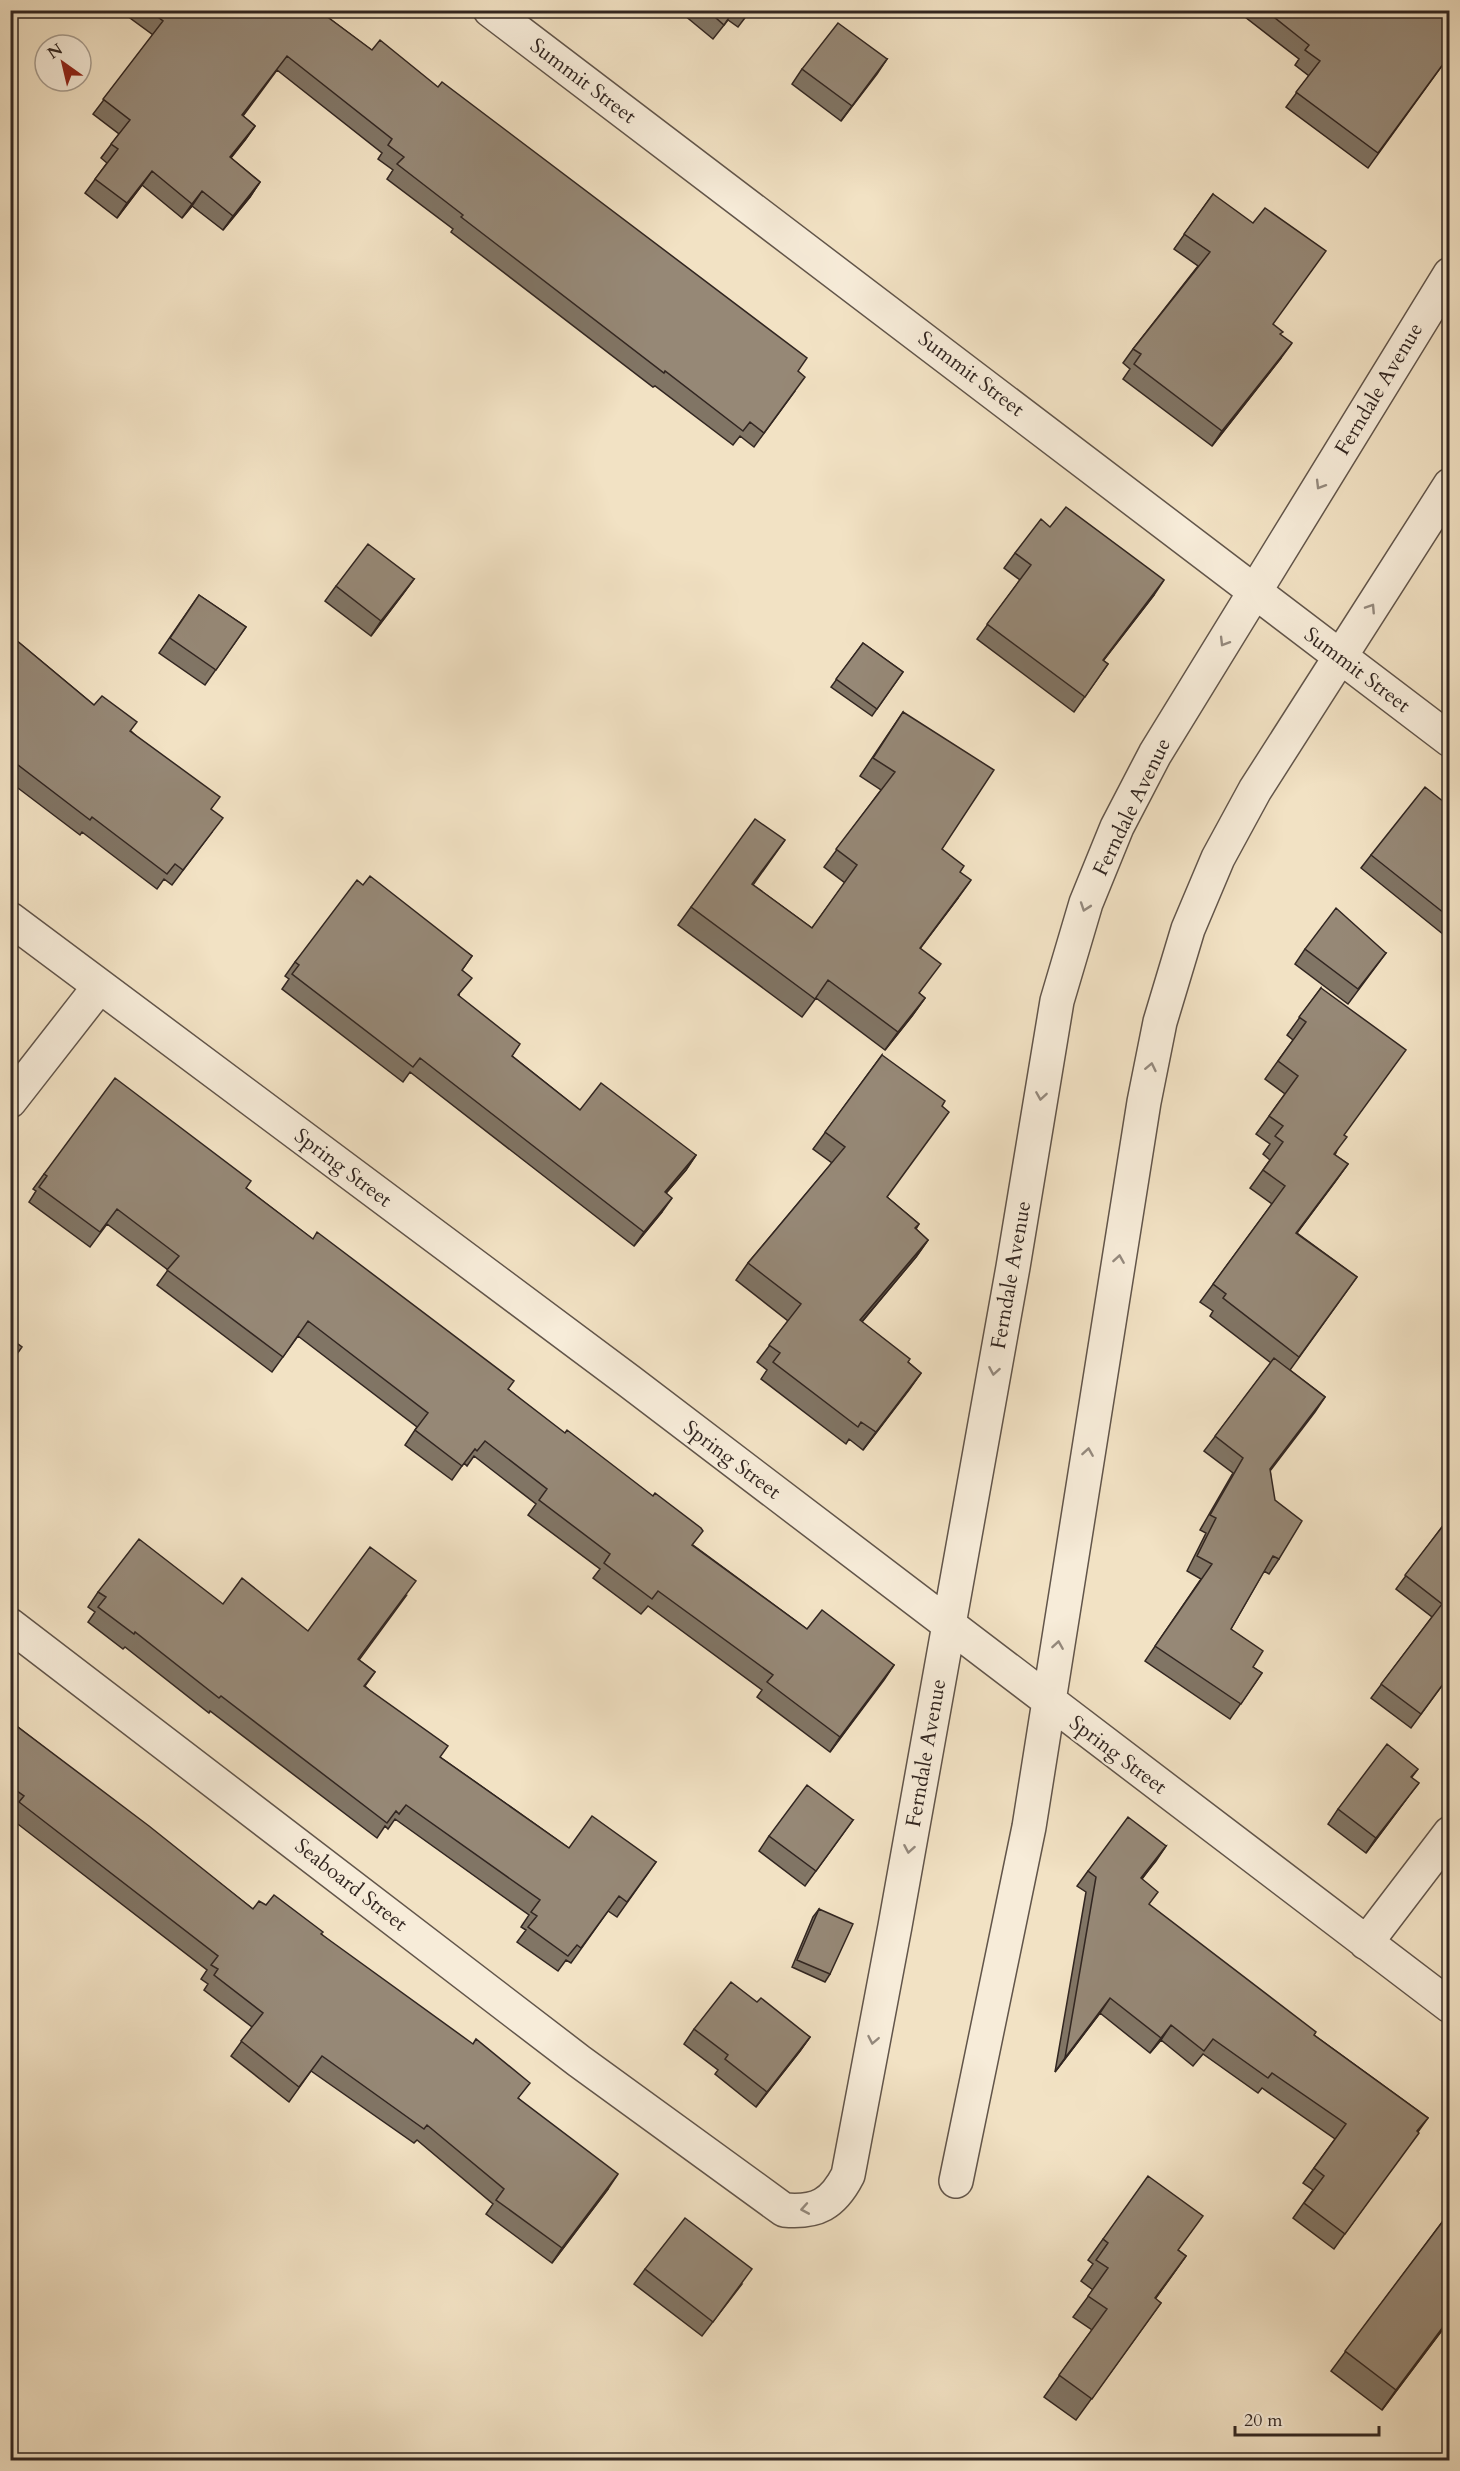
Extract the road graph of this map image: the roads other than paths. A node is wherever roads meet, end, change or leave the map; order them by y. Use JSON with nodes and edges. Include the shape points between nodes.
{"nodes":[{"id":1,"x":490,"y":10,"type":"edge"},
{"id":2,"x":1449,"y":274,"type":"edge"},
{"id":3,"x":1449,"y":485,"type":"edge"},
{"id":4,"x":1255,"y":592,"type":"junction"},
{"id":5,"x":1340,"y":657,"type":"junction"},
{"id":6,"x":1449,"y":740,"type":"edge"},
{"id":7,"x":10,"y":919,"type":"edge"},
{"id":8,"x":99,"y":987,"type":"junction"},
{"id":9,"x":10,"y":1101,"type":"edge"},
{"id":10,"x":10,"y":1625,"type":"edge"},
{"id":11,"x":948,"y":1626,"type":"junction"},
{"id":12,"x":1049,"y":1702,"type":"junction"},
{"id":13,"x":1449,"y":1833,"type":"edge"},
{"id":14,"x":1366,"y":1943,"type":"junction"},
{"id":15,"x":1449,"y":2006,"type":"edge"},
{"id":16,"x":693,"y":2143,"type":"joint"},
{"id":17,"x":956,"y":2181,"type":"dead end"}],
"edges":[{"from":1,"to":4,"type":"street","name":"Summit Street"},
{"from":2,"to":4,"type":"street","name":"Ferndale Avenue","one_way":true},
{"from":5,"to":3,"type":"street","one_way":true},
{"from":4,"to":5,"type":"street","name":"Summit Street"},
{"from":4,"to":11,"type":"street","name":"Ferndale Avenue","one_way":true,"via":[[1155,754],[1086,903],[1057,1001]]},
{"from":5,"to":6,"type":"street","name":"Summit Street"},
{"from":12,"to":5,"type":"street","one_way":true,"via":[[1142,1113],[1160,1022],[1188,929],[1218,858],[1255,789]]},
{"from":7,"to":8,"type":"street","name":"Spring Street"},
{"from":8,"to":9,"type":"street"},
{"from":8,"to":11,"type":"street","name":"Spring Street","via":[[629,1382]]},
{"from":10,"to":16,"type":"street","name":"Seaboard Street","via":[[579,2061]]},
{"from":11,"to":12,"type":"street","name":"Spring Street"},
{"from":11,"to":16,"type":"street","name":"Ferndale Avenue","one_way":true,"via":[[848,2175],[839,2192],[825,2204],[803,2211],[784,2210]]},
{"from":12,"to":14,"type":"street","name":"Spring Street"},
{"from":12,"to":17,"type":"street","via":[[1029,1827]]},
{"from":13,"to":14,"type":"street"},
{"from":14,"to":15,"type":"street","name":"Spring Street"}]}
